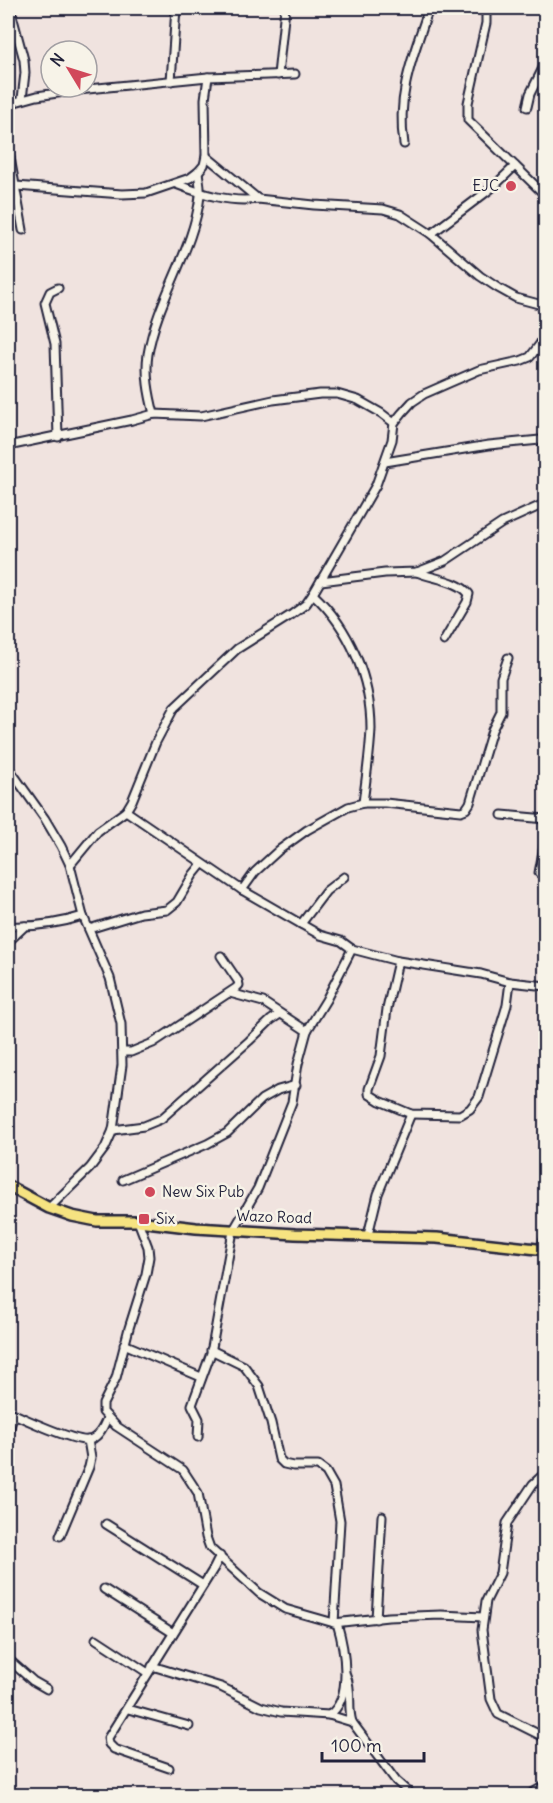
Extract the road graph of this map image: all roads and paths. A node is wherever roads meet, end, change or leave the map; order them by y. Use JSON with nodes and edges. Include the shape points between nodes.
{"nodes":[{"id":1,"x":10,"y":8,"type":"edge"},
{"id":2,"x":176,"y":8,"type":"edge"},
{"id":3,"x":285,"y":8,"type":"edge"},
{"id":4,"x":429,"y":8,"type":"edge"},
{"id":5,"x":486,"y":8,"type":"edge"},
{"id":6,"x":538,"y":8,"type":"edge"},
{"id":7,"x":545,"y":11,"type":"edge"},
{"id":8,"x":546,"y":62,"type":"edge"},
{"id":9,"x":296,"y":74,"type":"dead end"},
{"id":10,"x":278,"y":75,"type":"junction"},
{"id":11,"x":207,"y":77,"type":"junction"},
{"id":12,"x":171,"y":81,"type":"junction"},
{"id":13,"x":22,"y":99,"type":"junction"},
{"id":14,"x":8,"y":104,"type":"edge"},
{"id":15,"x":527,"y":106,"type":"dead end"},
{"id":16,"x":404,"y":144,"type":"dead end"},
{"id":17,"x":8,"y":146,"type":"edge"},
{"id":18,"x":206,"y":156,"type":"junction"},
{"id":19,"x":515,"y":166,"type":"junction"},
{"id":20,"x":198,"y":172,"type":"junction"},
{"id":21,"x":176,"y":184,"type":"junction"},
{"id":22,"x":16,"y":186,"type":"junction"},
{"id":23,"x":201,"y":193,"type":"junction"},
{"id":24,"x":546,"y":196,"type":"edge"},
{"id":25,"x":258,"y":199,"type":"junction"},
{"id":26,"x":23,"y":230,"type":"dead end"},
{"id":27,"x":430,"y":234,"type":"junction"},
{"id":28,"x":58,"y":288,"type":"dead end"},
{"id":29,"x":546,"y":306,"type":"edge"},
{"id":30,"x":546,"y":332,"type":"edge"},
{"id":31,"x":154,"y":414,"type":"junction"},
{"id":32,"x":394,"y":423,"type":"junction"},
{"id":33,"x":58,"y":436,"type":"junction"},
{"id":34,"x":540,"y":440,"type":"dead end"},
{"id":35,"x":8,"y":446,"type":"edge"},
{"id":36,"x":385,"y":462,"type":"junction"},
{"id":37,"x":546,"y":503,"type":"edge"},
{"id":38,"x":417,"y":572,"type":"junction"},
{"id":39,"x":321,"y":581,"type":"junction"},
{"id":40,"x":313,"y":594,"type":"junction"},
{"id":41,"x":444,"y":641,"type":"dead end"},
{"id":42,"x":508,"y":658,"type":"dead end"},
{"id":43,"x":8,"y":767,"type":"edge"},
{"id":44,"x":363,"y":803,"type":"junction"},
{"id":45,"x":126,"y":811,"type":"junction"},
{"id":46,"x":502,"y":815,"type":"dead end"},
{"id":47,"x":546,"y":819,"type":"edge"},
{"id":48,"x":546,"y":835,"type":"edge"},
{"id":49,"x":202,"y":864,"type":"junction"},
{"id":50,"x":70,"y":866,"type":"junction"},
{"id":51,"x":539,"y":873,"type":"dead end"},
{"id":52,"x":344,"y":877,"type":"dead end"},
{"id":53,"x":242,"y":890,"type":"junction"},
{"id":54,"x":83,"y":916,"type":"junction"},
{"id":55,"x":301,"y":924,"type":"junction"},
{"id":56,"x":8,"y":926,"type":"edge"},
{"id":57,"x":25,"y":926,"type":"junction"},
{"id":58,"x":89,"y":929,"type":"junction"},
{"id":59,"x":8,"y":942,"type":"edge"},
{"id":60,"x":352,"y":949,"type":"junction"},
{"id":61,"x":221,"y":956,"type":"dead end"},
{"id":62,"x":398,"y":961,"type":"junction"},
{"id":63,"x":510,"y":982,"type":"junction"},
{"id":64,"x":546,"y":986,"type":"edge"},
{"id":65,"x":230,"y":993,"type":"junction"},
{"id":66,"x":280,"y":1014,"type":"junction"},
{"id":67,"x":307,"y":1031,"type":"junction"},
{"id":68,"x":123,"y":1052,"type":"junction"},
{"id":69,"x":296,"y":1085,"type":"junction"},
{"id":70,"x":411,"y":1114,"type":"junction"},
{"id":71,"x":113,"y":1130,"type":"junction"},
{"id":72,"x":123,"y":1180,"type":"dead end"},
{"id":73,"x":8,"y":1186,"type":"edge"},
{"id":74,"x":49,"y":1208,"type":"junction"},
{"id":75,"x":138,"y":1221,"type":"junction"},
{"id":76,"x":232,"y":1231,"type":"junction"},
{"id":77,"x":546,"y":1234,"type":"edge"},
{"id":78,"x":368,"y":1235,"type":"junction"},
{"id":79,"x":543,"y":1249,"type":"edge"},
{"id":80,"x":124,"y":1344,"type":"junction"},
{"id":81,"x":211,"y":1350,"type":"junction"},
{"id":82,"x":201,"y":1377,"type":"junction"},
{"id":83,"x":10,"y":1412,"type":"edge"},
{"id":84,"x":107,"y":1418,"type":"junction"},
{"id":85,"x":8,"y":1433,"type":"edge"},
{"id":86,"x":198,"y":1437,"type":"dead end"},
{"id":87,"x":88,"y":1440,"type":"junction"},
{"id":88,"x":546,"y":1472,"type":"edge"},
{"id":89,"x":382,"y":1516,"type":"dead end"},
{"id":90,"x":106,"y":1524,"type":"dead end"},
{"id":91,"x":60,"y":1536,"type":"dead end"},
{"id":92,"x":220,"y":1556,"type":"junction"},
{"id":93,"x":203,"y":1585,"type":"junction"},
{"id":94,"x":104,"y":1589,"type":"dead end"},
{"id":95,"x":483,"y":1617,"type":"junction"},
{"id":96,"x":376,"y":1618,"type":"junction"},
{"id":97,"x":335,"y":1623,"type":"junction"},
{"id":98,"x":172,"y":1633,"type":"junction"},
{"id":99,"x":96,"y":1639,"type":"dead end"},
{"id":100,"x":8,"y":1659,"type":"edge"},
{"id":101,"x":150,"y":1670,"type":"junction"},
{"id":102,"x":344,"y":1671,"type":"junction"},
{"id":103,"x":47,"y":1689,"type":"dead end"},
{"id":104,"x":128,"y":1709,"type":"junction"},
{"id":105,"x":329,"y":1715,"type":"junction"},
{"id":106,"x":352,"y":1722,"type":"junction"},
{"id":107,"x":189,"y":1726,"type":"dead end"},
{"id":108,"x":546,"y":1738,"type":"edge"},
{"id":109,"x":169,"y":1768,"type":"dead end"},
{"id":110,"x":546,"y":1785,"type":"edge"},
{"id":111,"x":413,"y":1796,"type":"edge"},
{"id":112,"x":527,"y":1796,"type":"edge"}],
"edges":[{"from":1,"to":13,"type":"street","via":[[24,60]]},
{"from":2,"to":12,"type":"street"},
{"from":3,"to":10,"type":"street"},
{"from":4,"to":16,"type":"street","via":[[404,87]]},
{"from":5,"to":19,"type":"street","via":[[467,115],[470,123]]},
{"from":6,"to":7,"type":"street"},
{"from":8,"to":15,"type":"street"},
{"from":9,"to":10,"type":"street"},
{"from":10,"to":11,"type":"street"},
{"from":11,"to":12,"type":"street"},
{"from":11,"to":18,"type":"street"},
{"from":12,"to":13,"type":"street"},
{"from":13,"to":14,"type":"street"},
{"from":17,"to":22,"type":"street"},
{"from":18,"to":20,"type":"street"},
{"from":18,"to":25,"type":"street"},
{"from":19,"to":24,"type":"street"},
{"from":19,"to":27,"type":"street"},
{"from":20,"to":21,"type":"street"},
{"from":20,"to":23,"type":"street"},
{"from":21,"to":22,"type":"street","via":[[146,193],[122,194]]},
{"from":21,"to":23,"type":"street"},
{"from":22,"to":26,"type":"street"},
{"from":23,"to":25,"type":"street"},
{"from":23,"to":31,"type":"street","via":[[148,353],[148,393]]},
{"from":25,"to":27,"type":"street","via":[[383,209],[400,214]]},
{"from":27,"to":29,"type":"street","via":[[498,288],[516,298]]},
{"from":28,"to":33,"type":"street","via":[[50,292],[45,303],[55,344]]},
{"from":30,"to":32,"type":"street","via":[[530,357],[479,370],[424,394]]},
{"from":31,"to":32,"type":"street","via":[[201,416],[286,397],[337,394],[369,405]]},
{"from":31,"to":33,"type":"street"},
{"from":32,"to":36,"type":"street"},
{"from":33,"to":35,"type":"street"},
{"from":34,"to":36,"type":"street"},
{"from":36,"to":39,"type":"street"},
{"from":37,"to":38,"type":"street","via":[[502,523],[445,561]]},
{"from":38,"to":39,"type":"street"},
{"from":38,"to":41,"type":"street","via":[[449,582],[470,594]]},
{"from":39,"to":40,"type":"street"},
{"from":40,"to":44,"type":"street","via":[[340,624],[366,688],[371,729]]},
{"from":40,"to":45,"type":"street","via":[[291,615],[237,649],[174,708]]},
{"from":42,"to":44,"type":"street","via":[[501,678],[501,712],[466,809]]},
{"from":43,"to":50,"type":"street","via":[[45,819]]},
{"from":44,"to":53,"type":"street","via":[[348,807],[279,849]]},
{"from":45,"to":49,"type":"street"},
{"from":45,"to":50,"type":"street","via":[[98,831]]},
{"from":46,"to":47,"type":"street"},
{"from":48,"to":51,"type":"street"},
{"from":49,"to":53,"type":"street"},
{"from":49,"to":58,"type":"street","via":[[177,902],[167,910],[141,913]]},
{"from":50,"to":54,"type":"street"},
{"from":52,"to":55,"type":"street","via":[[326,891]]},
{"from":53,"to":55,"type":"street"},
{"from":54,"to":57,"type":"street","via":[[61,923]]},
{"from":54,"to":58,"type":"street"},
{"from":55,"to":60,"type":"street"},
{"from":56,"to":57,"type":"street"},
{"from":57,"to":59,"type":"street"},
{"from":58,"to":68,"type":"street","via":[[110,978]]},
{"from":60,"to":62,"type":"street"},
{"from":60,"to":67,"type":"street"},
{"from":61,"to":65,"type":"street","via":[[239,985]]},
{"from":62,"to":63,"type":"street"},
{"from":62,"to":70,"type":"street","via":[[381,1056],[369,1094]]},
{"from":63,"to":64,"type":"street"},
{"from":63,"to":70,"type":"street","via":[[504,1017],[479,1097],[470,1109],[459,1115]]},
{"from":65,"to":66,"type":"street","via":[[263,1002]]},
{"from":65,"to":68,"type":"street","via":[[153,1043]]},
{"from":66,"to":67,"type":"street"},
{"from":66,"to":71,"type":"street","via":[[161,1119],[144,1126]]},
{"from":67,"to":69,"type":"street"},
{"from":68,"to":71,"type":"street"},
{"from":69,"to":72,"type":"street","via":[[262,1099],[227,1133],[207,1144]]},
{"from":69,"to":76,"type":"street","via":[[258,1188]]},
{"from":70,"to":78,"type":"street","via":[[378,1194]]},
{"from":71,"to":74,"type":"street","via":[[90,1167]]},
{"from":73,"to":74,"type":"main road","name":"Wazo Road"},
{"from":74,"to":75,"type":"main road","name":"Wazo Road","via":[[98,1221]]},
{"from":75,"to":76,"type":"main road","name":"Wazo Road"},
{"from":75,"to":80,"type":"street","via":[[149,1257]]},
{"from":76,"to":78,"type":"main road","name":"Wazo Road"},
{"from":76,"to":81,"type":"street"},
{"from":77,"to":79,"type":"street"},
{"from":78,"to":79,"type":"main road","name":"Wazo Road"},
{"from":80,"to":82,"type":"street"},
{"from":80,"to":84,"type":"street","via":[[116,1378],[103,1404]]},
{"from":81,"to":82,"type":"street"},
{"from":81,"to":97,"type":"street","via":[[244,1366],[259,1386],[279,1459],[284,1464],[318,1466],[327,1472],[340,1521]]},
{"from":82,"to":86,"type":"street","via":[[192,1405],[199,1419]]},
{"from":83,"to":85,"type":"street"},
{"from":83,"to":87,"type":"street","via":[[76,1439]]},
{"from":84,"to":87,"type":"street","via":[[95,1437]]},
{"from":84,"to":92,"type":"street","via":[[183,1470],[201,1503],[210,1548]]},
{"from":87,"to":91,"type":"street","via":[[89,1467]]},
{"from":88,"to":95,"type":"street","via":[[533,1484],[507,1523],[500,1573]]},
{"from":89,"to":96,"type":"street"},
{"from":90,"to":93,"type":"street"},
{"from":92,"to":93,"type":"street"},
{"from":92,"to":97,"type":"street","via":[[259,1593],[285,1609]]},
{"from":93,"to":98,"type":"street"},
{"from":94,"to":98,"type":"street"},
{"from":95,"to":96,"type":"street"},
{"from":95,"to":108,"type":"street","via":[[491,1699],[498,1714]]},
{"from":96,"to":97,"type":"street"},
{"from":97,"to":102,"type":"street","via":[[344,1650]]},
{"from":98,"to":101,"type":"street"},
{"from":99,"to":101,"type":"street"},
{"from":100,"to":103,"type":"street"},
{"from":101,"to":104,"type":"street"},
{"from":101,"to":105,"type":"street","via":[[221,1687],[261,1707]]},
{"from":102,"to":105,"type":"street","via":[[339,1704]]},
{"from":102,"to":106,"type":"street","via":[[351,1690]]},
{"from":104,"to":107,"type":"street"},
{"from":104,"to":109,"type":"street","via":[[110,1734],[109,1744]]},
{"from":105,"to":106,"type":"street"},
{"from":106,"to":111,"type":"street","via":[[396,1781]]},
{"from":110,"to":112,"type":"street"}]}
